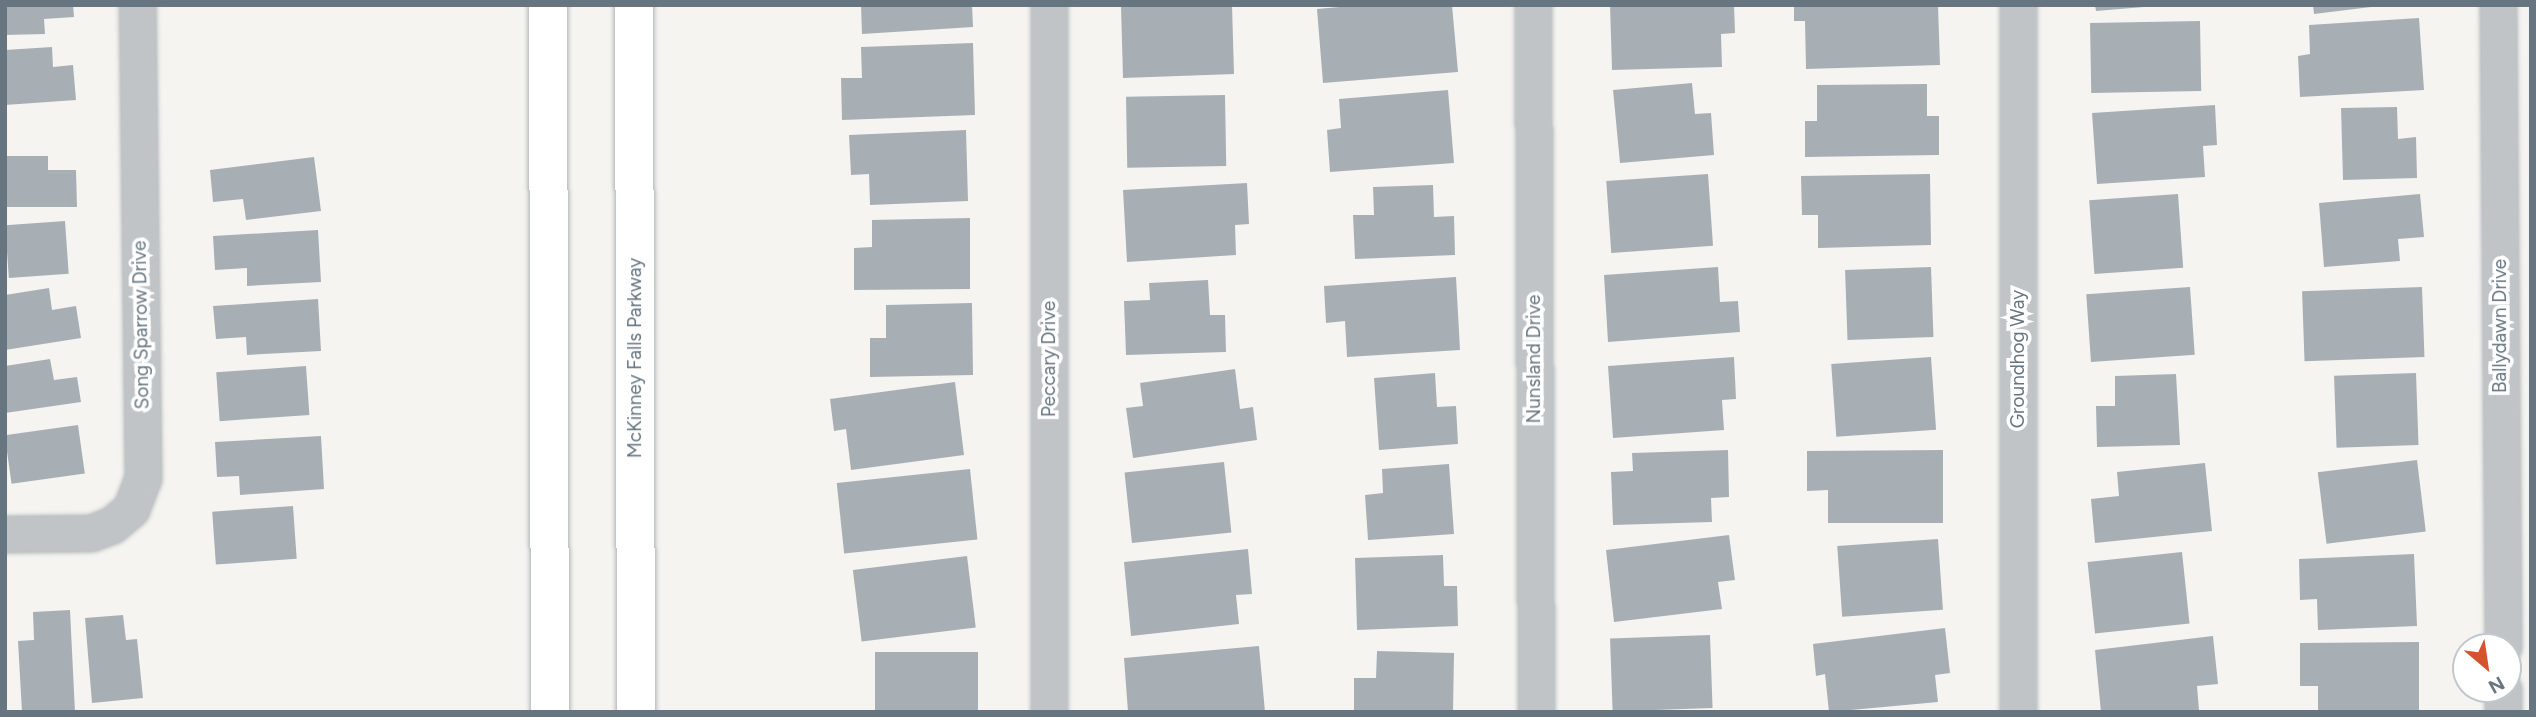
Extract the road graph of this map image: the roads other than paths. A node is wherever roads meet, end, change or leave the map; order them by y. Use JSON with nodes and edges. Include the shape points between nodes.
{"nodes":[{"id":1,"x":137,"y":5,"type":"edge"},
{"id":2,"x":548,"y":5,"type":"edge"},
{"id":3,"x":634,"y":5,"type":"edge"},
{"id":4,"x":1049,"y":5,"type":"edge"},
{"id":5,"x":1533,"y":5,"type":"edge"},
{"id":6,"x":2018,"y":5,"type":"edge"},
{"id":7,"x":2498,"y":5,"type":"edge"},
{"id":8,"x":5,"y":534,"type":"edge"},
{"id":9,"x":2503,"y":633,"type":"edge"},
{"id":10,"x":550,"y":712,"type":"edge"},
{"id":11,"x":636,"y":712,"type":"edge"},
{"id":12,"x":1049,"y":712,"type":"edge"},
{"id":13,"x":1536,"y":712,"type":"edge"},
{"id":14,"x":2018,"y":712,"type":"edge"}],
"edges":[{"from":1,"to":8,"type":"street","name":"Song Sparrow Drive","via":[[143,478],[131,509],[112,525],[90,533]]},
{"from":2,"to":10,"type":"main road"},
{"from":3,"to":11,"type":"main road","name":"McKinney Falls Parkway"},
{"from":4,"to":12,"type":"street","name":"Peccary Drive"},
{"from":5,"to":13,"type":"street","name":"Nunsland Drive"},
{"from":6,"to":14,"type":"street","name":"Groundhog Way"},
{"from":7,"to":9,"type":"street","name":"Ballydawn Drive"}]}
